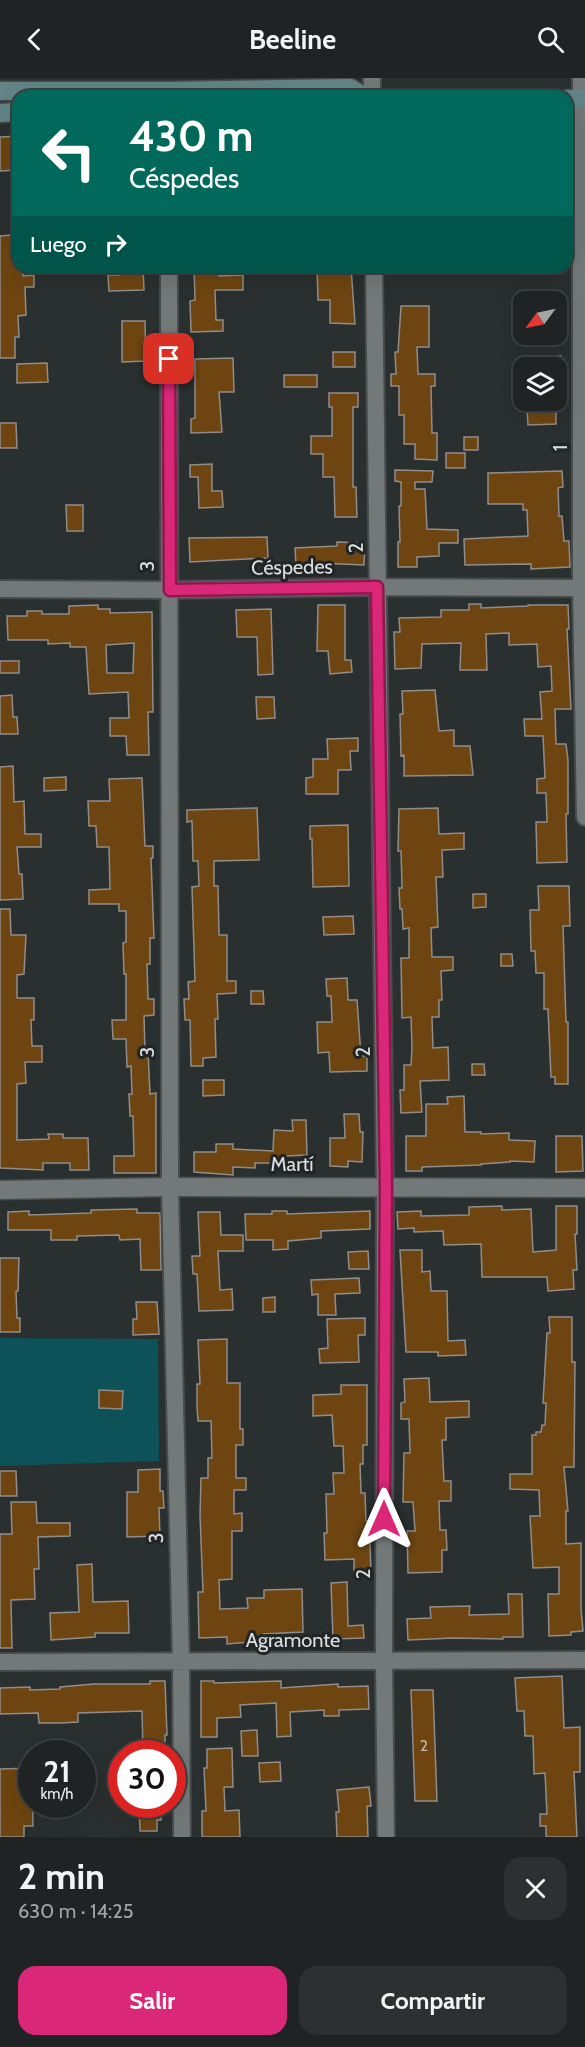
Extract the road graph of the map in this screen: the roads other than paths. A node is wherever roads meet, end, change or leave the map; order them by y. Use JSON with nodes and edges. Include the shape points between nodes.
{"nodes":[{"id":1,"x":581,"y":78,"type":"edge"},
{"id":2,"x":170,"y":88,"type":"edge"},
{"id":3,"x":57,"y":90,"type":"edge"},
{"id":4,"x":207,"y":90,"type":"edge"},
{"id":5,"x":315,"y":90,"type":"edge"},
{"id":6,"x":353,"y":90,"type":"edge"},
{"id":7,"x":578,"y":99,"type":"edge"},
{"id":8,"x":169,"y":273,"type":"edge"},
{"id":9,"x":374,"y":273,"type":"edge"},
{"id":10,"x":377,"y":587,"type":"junction"},
{"id":11,"x":0,"y":589,"type":"edge"},
{"id":12,"x":583,"y":589,"type":"edge"},
{"id":13,"x":170,"y":590,"type":"junction"},
{"id":14,"x":585,"y":817,"type":"edge"},
{"id":15,"x":170,"y":1187,"type":"junction"},
{"id":16,"x":386,"y":1187,"type":"junction"},
{"id":17,"x":585,"y":1188,"type":"edge"},
{"id":18,"x":0,"y":1190,"type":"edge"},
{"id":19,"x":585,"y":1660,"type":"edge"},
{"id":20,"x":181,"y":1661,"type":"junction"},
{"id":21,"x":384,"y":1661,"type":"junction"},
{"id":22,"x":0,"y":1662,"type":"edge"},
{"id":23,"x":182,"y":1837,"type":"edge"},
{"id":24,"x":386,"y":1837,"type":"edge"}],
"edges":[{"from":1,"to":7,"type":"street","name":"1"},
{"from":2,"to":3,"type":"main road"},
{"from":2,"to":4,"type":"main road"},
{"from":5,"to":6,"type":"main road"},
{"from":7,"to":12,"type":"street","name":"1"},
{"from":8,"to":13,"type":"street","name":"3"},
{"from":9,"to":10,"type":"street","name":"2"},
{"from":10,"to":12,"type":"street","name":"Céspedes"},
{"from":10,"to":13,"type":"street","name":"Céspedes"},
{"from":10,"to":16,"type":"street","name":"2"},
{"from":11,"to":13,"type":"street","name":"Céspedes"},
{"from":12,"to":14,"type":"street","name":"1"},
{"from":13,"to":15,"type":"street","name":"3"},
{"from":15,"to":16,"type":"street","name":"Martí"},
{"from":15,"to":18,"type":"street","name":"Martí"},
{"from":15,"to":20,"type":"street","name":"3"},
{"from":16,"to":17,"type":"street","name":"Martí"},
{"from":16,"to":21,"type":"street","name":"2"},
{"from":19,"to":21,"type":"street","name":"Agramonte"},
{"from":20,"to":21,"type":"street","name":"Agramonte"},
{"from":20,"to":22,"type":"street","name":"Agramonte"},
{"from":20,"to":23,"type":"street","name":"3"},
{"from":21,"to":24,"type":"street","name":"2"}]}
